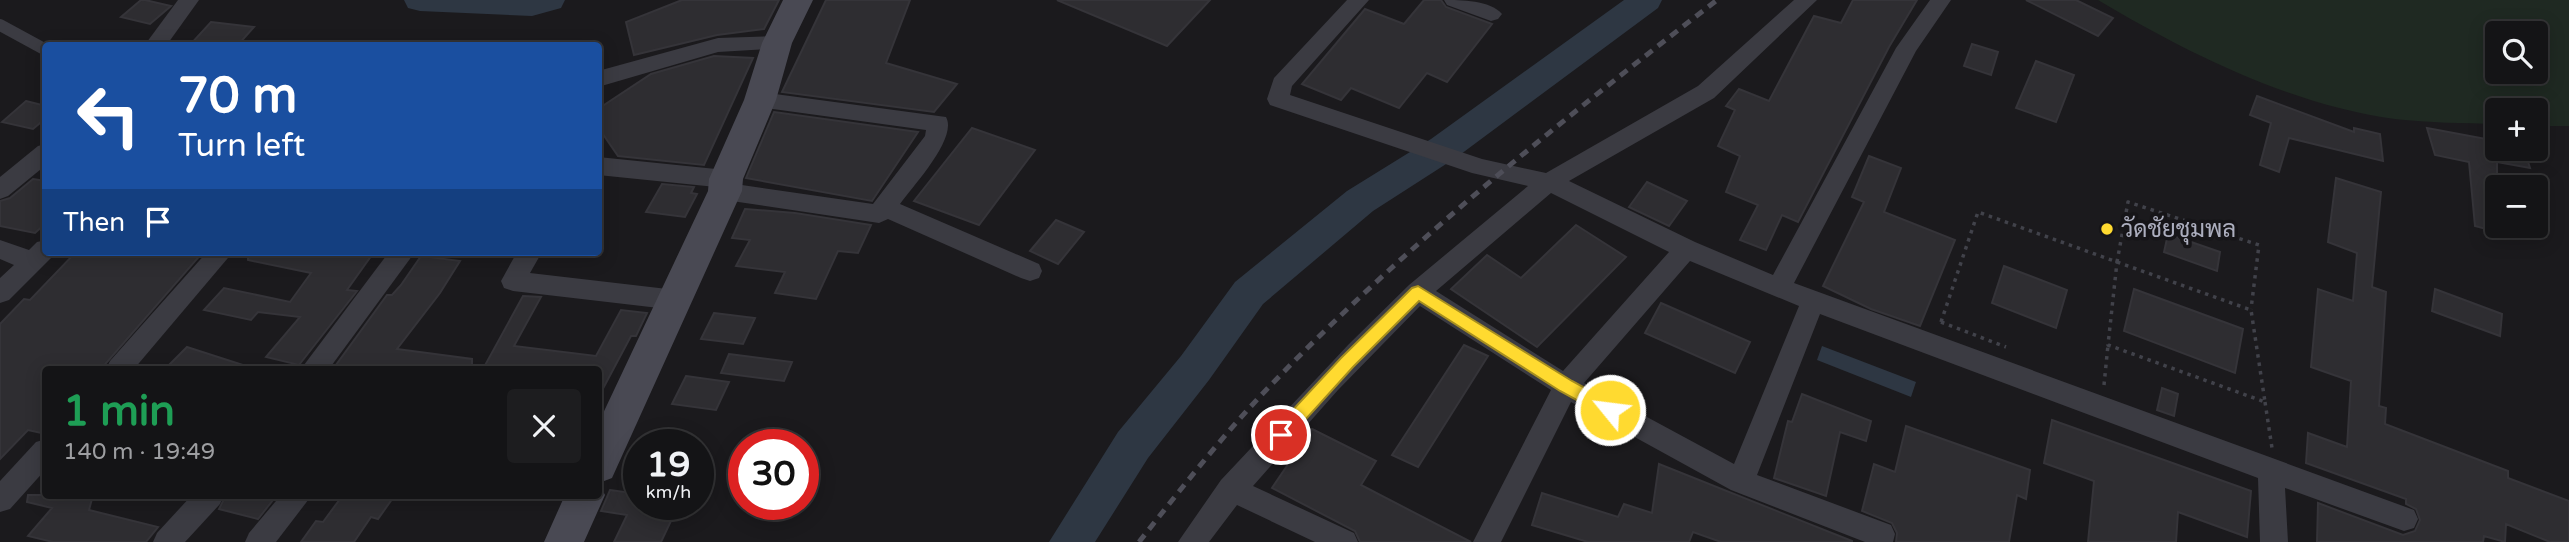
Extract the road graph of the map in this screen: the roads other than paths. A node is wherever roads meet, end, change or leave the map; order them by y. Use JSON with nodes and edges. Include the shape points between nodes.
{"nodes":[{"id":1,"x":189,"y":0,"type":"edge"},
{"id":2,"x":798,"y":0,"type":"edge"},
{"id":3,"x":1359,"y":0,"type":"edge"},
{"id":4,"x":1454,"y":0,"type":"edge"},
{"id":5,"x":1807,"y":0,"type":"edge"},
{"id":6,"x":1941,"y":0,"type":"edge"},
{"id":7,"x":1492,"y":14,"type":"dead end"},
{"id":8,"x":0,"y":25,"type":"edge"},
{"id":9,"x":156,"y":42,"type":"edge"},
{"id":10,"x":777,"y":43,"type":"junction"},
{"id":11,"x":42,"y":48,"type":"edge"},
{"id":12,"x":602,"y":78,"type":"edge"},
{"id":13,"x":760,"y":100,"type":"junction"},
{"id":14,"x":42,"y":155,"type":"edge"},
{"id":15,"x":602,"y":167,"type":"edge"},
{"id":16,"x":1549,"y":182,"type":"junction"},
{"id":17,"x":726,"y":185,"type":"junction"},
{"id":18,"x":0,"y":190,"type":"edge"},
{"id":19,"x":884,"y":207,"type":"junction"},
{"id":20,"x":0,"y":249,"type":"edge"},
{"id":21,"x":1686,"y":249,"type":"junction"},
{"id":22,"x":39,"y":256,"type":"edge"},
{"id":23,"x":218,"y":256,"type":"edge"},
{"id":24,"x":400,"y":256,"type":"edge"},
{"id":25,"x":528,"y":256,"type":"edge"},
{"id":26,"x":1030,"y":271,"type":"dead end"},
{"id":27,"x":1779,"y":288,"type":"junction"},
{"id":28,"x":1418,"y":292,"type":"junction"},
{"id":29,"x":0,"y":293,"type":"edge"},
{"id":30,"x":676,"y":300,"type":"junction"},
{"id":31,"x":1813,"y":301,"type":"junction"},
{"id":32,"x":122,"y":366,"type":"edge"},
{"id":33,"x":316,"y":366,"type":"edge"},
{"id":34,"x":1566,"y":386,"type":"junction"},
{"id":35,"x":610,"y":416,"type":"edge"},
{"id":36,"x":602,"y":449,"type":"edge"},
{"id":37,"x":42,"y":454,"type":"edge"},
{"id":38,"x":2271,"y":471,"type":"junction"},
{"id":39,"x":1741,"y":481,"type":"junction"},
{"id":40,"x":1231,"y":489,"type":"junction"},
{"id":41,"x":206,"y":499,"type":"edge"},
{"id":42,"x":295,"y":499,"type":"edge"},
{"id":43,"x":583,"y":499,"type":"edge"},
{"id":44,"x":0,"y":500,"type":"edge"},
{"id":45,"x":2404,"y":519,"type":"dead end"},
{"id":46,"x":167,"y":542,"type":"edge"},
{"id":47,"x":259,"y":542,"type":"edge"},
{"id":48,"x":564,"y":542,"type":"edge"},
{"id":49,"x":1192,"y":542,"type":"edge"},
{"id":50,"x":1345,"y":542,"type":"edge"},
{"id":51,"x":1487,"y":542,"type":"edge"},
{"id":52,"x":1879,"y":542,"type":"edge"},
{"id":53,"x":2274,"y":542,"type":"edge"}],
"edges":[{"from":1,"to":9,"type":"street"},
{"from":2,"to":10,"type":"street"},
{"from":3,"to":16,"type":"street","via":[[1282,83],[1278,99],[1480,167]]},
{"from":4,"to":7,"type":"street"},
{"from":5,"to":16,"type":"street","via":[[1706,92]]},
{"from":6,"to":27,"type":"street","via":[[1907,48]]},
{"from":8,"to":11,"type":"lane"},
{"from":10,"to":12,"type":"street","via":[[718,46]]},
{"from":10,"to":13,"type":"street"},
{"from":13,"to":17,"type":"street"},
{"from":13,"to":19,"type":"street","via":[[937,123],[936,138]]},
{"from":14,"to":18,"type":"street"},
{"from":15,"to":17,"type":"street"},
{"from":16,"to":21,"type":"street"},
{"from":16,"to":28,"type":"street"},
{"from":17,"to":19,"type":"street","via":[[879,214]]},
{"from":17,"to":30,"type":"street"},
{"from":19,"to":26,"type":"street"},
{"from":20,"to":22,"type":"street"},
{"from":21,"to":27,"type":"street"},
{"from":21,"to":34,"type":"street"},
{"from":22,"to":29,"type":"street"},
{"from":23,"to":32,"type":"street"},
{"from":24,"to":33,"type":"street"},
{"from":25,"to":30,"type":"street","via":[[513,281]]},
{"from":27,"to":31,"type":"street"},
{"from":28,"to":34,"type":"street"},
{"from":28,"to":40,"type":"street"},
{"from":30,"to":35,"type":"street"},
{"from":31,"to":38,"type":"street","via":[[1937,334]]},
{"from":31,"to":39,"type":"street"},
{"from":34,"to":39,"type":"street"},
{"from":34,"to":51,"type":"street"},
{"from":35,"to":36,"type":"street"},
{"from":37,"to":44,"type":"street"},
{"from":38,"to":45,"type":"street"},
{"from":38,"to":53,"type":"street"},
{"from":39,"to":52,"type":"street","via":[[1881,534]]},
{"from":40,"to":49,"type":"street"},
{"from":40,"to":50,"type":"street"},
{"from":41,"to":46,"type":"street"},
{"from":42,"to":47,"type":"street"},
{"from":43,"to":48,"type":"street"}]}
